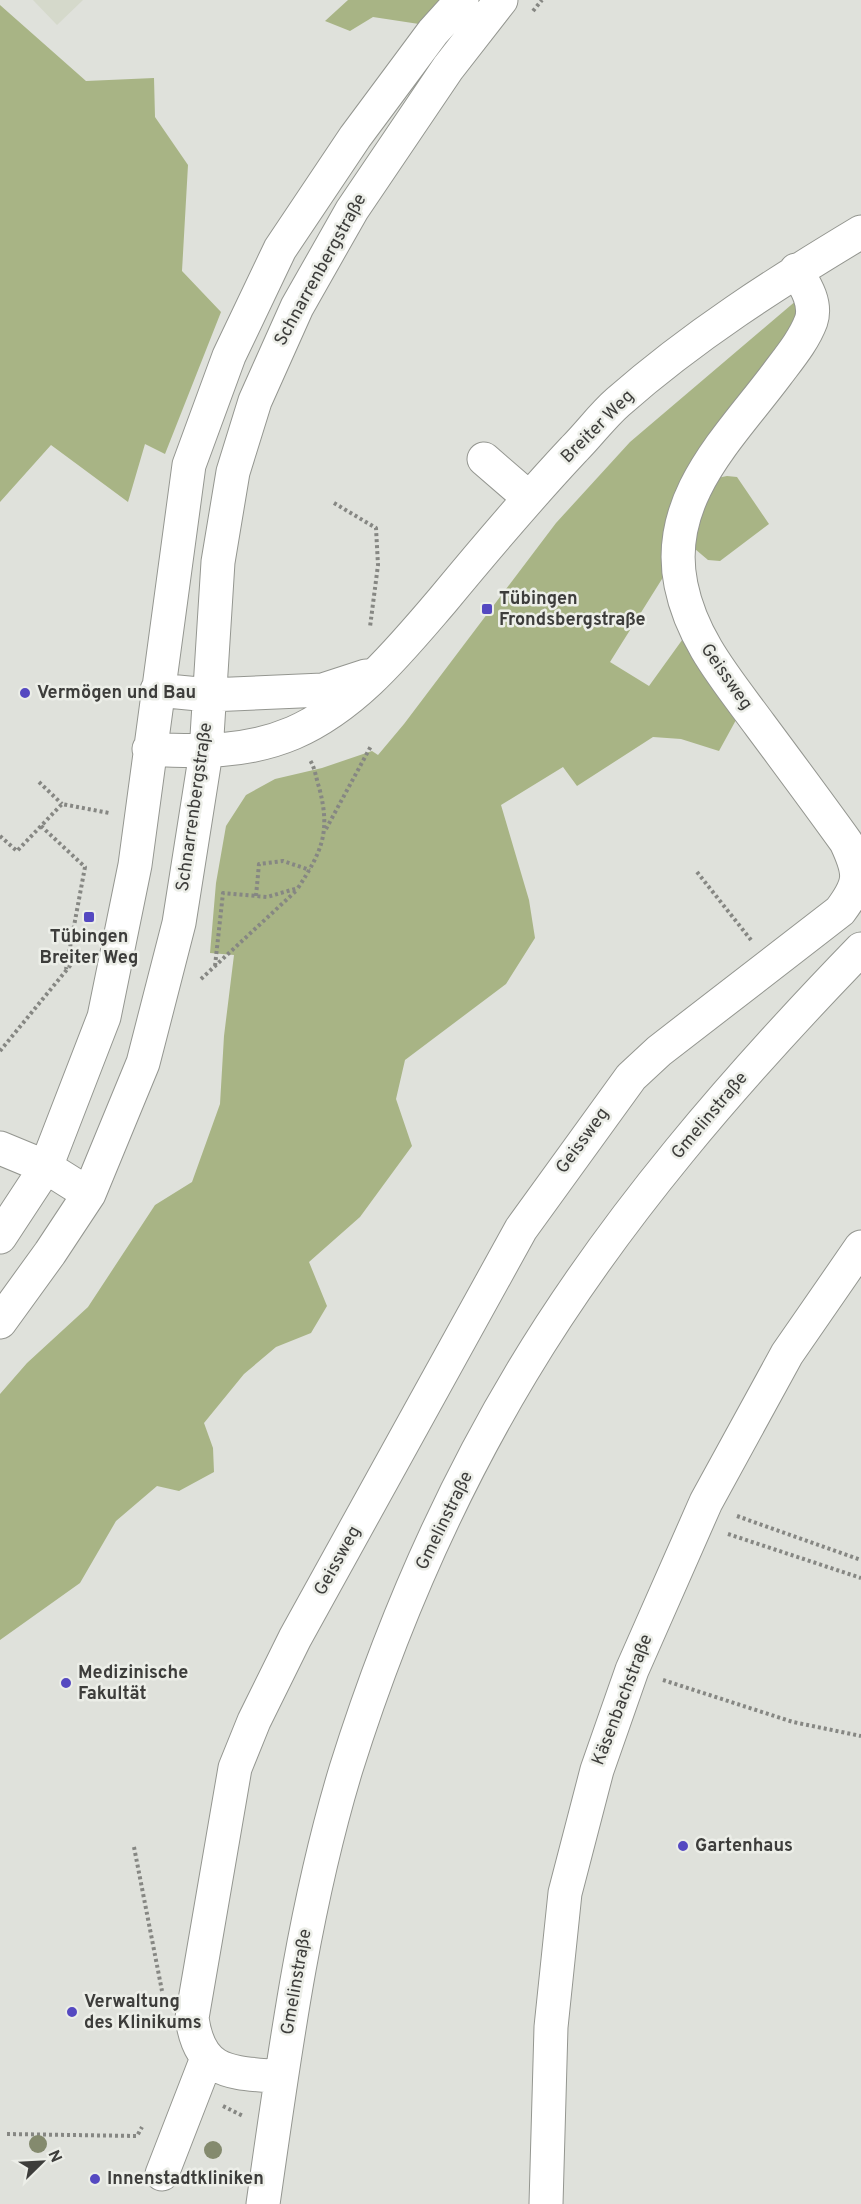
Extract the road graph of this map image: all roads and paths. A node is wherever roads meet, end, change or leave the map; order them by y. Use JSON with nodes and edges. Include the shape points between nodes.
{"nodes":[{"id":1,"x":462,"y":0,"type":"edge"},
{"id":2,"x":542,"y":0,"type":"edge"},
{"id":3,"x":514,"y":10,"type":"edge"},
{"id":4,"x":861,"y":232,"type":"edge"},
{"id":5,"x":796,"y":270,"type":"junction"},
{"id":6,"x":484,"y":459,"type":"dead end"},
{"id":7,"x":529,"y":498,"type":"junction"},
{"id":8,"x":334,"y":503,"type":"dead end"},
{"id":9,"x":370,"y":627,"type":"dead end"},
{"id":10,"x":379,"y":672,"type":"junction"},
{"id":11,"x":158,"y":690,"type":"junction"},
{"id":12,"x":209,"y":695,"type":"junction"},
{"id":13,"x":293,"y":733,"type":"junction"},
{"id":14,"x":371,"y":746,"type":"dead end"},
{"id":15,"x":149,"y":749,"type":"junction"},
{"id":16,"x":206,"y":752,"type":"junction"},
{"id":17,"x":39,"y":782,"type":"dead end"},
{"id":18,"x":62,"y":804,"type":"junction"},
{"id":19,"x":118,"y":814,"type":"dead end"},
{"id":20,"x":41,"y":826,"type":"junction"},
{"id":21,"x":326,"y":829,"type":"junction"},
{"id":22,"x":0,"y":836,"type":"edge"},
{"id":23,"x":310,"y":870,"type":"junction"},
{"id":24,"x":697,"y":872,"type":"dead end"},
{"id":25,"x":298,"y":888,"type":"junction"},
{"id":26,"x":256,"y":896,"type":"junction"},
{"id":27,"x":734,"y":919,"type":"dead end"},
{"id":28,"x":861,"y":949,"type":"edge"},
{"id":29,"x":215,"y":966,"type":"junction"},
{"id":30,"x":201,"y":979,"type":"dead end"},
{"id":31,"x":0,"y":1051,"type":"edge"},
{"id":32,"x":0,"y":1148,"type":"edge"},
{"id":33,"x":46,"y":1167,"type":"junction"},
{"id":34,"x":89,"y":1194,"type":"junction"},
{"id":35,"x":0,"y":1237,"type":"edge"},
{"id":36,"x":861,"y":1247,"type":"edge"},
{"id":37,"x":0,"y":1322,"type":"edge"},
{"id":38,"x":701,"y":1512,"type":"junction"},
{"id":39,"x":861,"y":1560,"type":"edge"},
{"id":40,"x":861,"y":1578,"type":"edge"},
{"id":41,"x":632,"y":1670,"type":"junction"},
{"id":42,"x":861,"y":1736,"type":"edge"},
{"id":43,"x":134,"y":1847,"type":"dead end"},
{"id":44,"x":162,"y":1993,"type":"dead end"},
{"id":45,"x":207,"y":2058,"type":"junction"},
{"id":46,"x":281,"y":2077,"type":"junction"},
{"id":47,"x":192,"y":2097,"type":"junction"},
{"id":48,"x":147,"y":2117,"type":"dead end"},
{"id":49,"x":248,"y":2124,"type":"dead end"},
{"id":50,"x":7,"y":2134,"type":"dead end"},
{"id":51,"x":162,"y":2174,"type":"dead end"},
{"id":52,"x":263,"y":2204,"type":"edge"},
{"id":53,"x":546,"y":2204,"type":"edge"}],
"edges":[{"from":1,"to":11,"type":"street","via":[[433,32],[355,137],[280,249],[230,356],[189,465]]},
{"from":2,"to":3,"type":"path"},
{"from":3,"to":12,"type":"street","name":"Schnarrenbergstraße","via":[[448,68],[352,210],[297,307],[267,374],[233,472],[218,562]]},
{"from":4,"to":5,"type":"street","name":"Breiter Weg"},
{"from":5,"to":7,"type":"street","name":"Breiter Weg","via":[[697,338],[617,403]]},
{"from":5,"to":45,"type":"street","name":"Geissweg","via":[[812,302],[812,319],[788,360],[699,478],[681,519],[677,550],[680,583],[689,618],[713,663],[846,842],[858,864],[860,880],[840,911],[631,1077],[516,1239],[295,1638],[235,1768],[192,2018],[195,2041]]},
{"from":6,"to":7,"type":"street"},
{"from":7,"to":10,"type":"street","name":"Breiter Weg"},
{"from":8,"to":9,"type":"path","via":[[376,528],[378,565]]},
{"from":10,"to":12,"type":"street","via":[[323,690]]},
{"from":10,"to":13,"type":"street","name":"Breiter Weg","via":[[340,706]]},
{"from":11,"to":12,"type":"street"},
{"from":11,"to":15,"type":"street"},
{"from":12,"to":16,"type":"street","name":"Schnarrenbergstraße"},
{"from":13,"to":16,"type":"street","name":"Breiter Weg","via":[[250,746]]},
{"from":13,"to":21,"type":"path","via":[[313,765]]},
{"from":14,"to":21,"type":"path"},
{"from":15,"to":16,"type":"street","name":"Breiter Weg"},
{"from":15,"to":33,"type":"street","via":[[135,865],[104,1017]]},
{"from":16,"to":34,"type":"street","name":"Schnarrenbergstraße","via":[[179,923],[143,1063]]},
{"from":17,"to":18,"type":"path"},
{"from":18,"to":19,"type":"path"},
{"from":18,"to":20,"type":"path"},
{"from":20,"to":22,"type":"path","via":[[17,851]]},
{"from":20,"to":31,"type":"path","via":[[85,867],[66,970]]},
{"from":21,"to":23,"type":"path"},
{"from":23,"to":25,"type":"path"},
{"from":23,"to":26,"type":"path","via":[[284,861],[258,864]]},
{"from":24,"to":27,"type":"path"},
{"from":25,"to":26,"type":"path","via":[[267,897]]},
{"from":25,"to":29,"type":"path"},
{"from":26,"to":29,"type":"path","via":[[223,893]]},
{"from":28,"to":46,"type":"street","name":"Gmelinstraße","via":[[738,1082],[643,1198],[541,1342],[482,1444],[424,1561],[346,1770],[308,1922]]},
{"from":29,"to":30,"type":"path"},
{"from":32,"to":33,"type":"street"},
{"from":33,"to":34,"type":"street"},
{"from":33,"to":35,"type":"street"},
{"from":34,"to":37,"type":"street","name":"Schnarrenbergstraße"},
{"from":36,"to":38,"type":"street","name":"Käsenbachstraße","via":[[787,1354]]},
{"from":38,"to":39,"type":"path"},
{"from":38,"to":40,"type":"path"},
{"from":38,"to":41,"type":"street","name":"Käsenbachstraße"},
{"from":41,"to":42,"type":"path","via":[[793,1722]]},
{"from":41,"to":53,"type":"street","name":"Käsenbachstraße","via":[[597,1770],[565,1893],[551,2026]]},
{"from":43,"to":44,"type":"path"},
{"from":45,"to":46,"type":"street","via":[[224,2069]]},
{"from":45,"to":47,"type":"street"},
{"from":46,"to":52,"type":"street","name":"Gmelinstraße"},
{"from":47,"to":49,"type":"path","via":[[232,2109]]},
{"from":47,"to":51,"type":"street"},
{"from":48,"to":50,"type":"path","via":[[137,2136]]}]}
